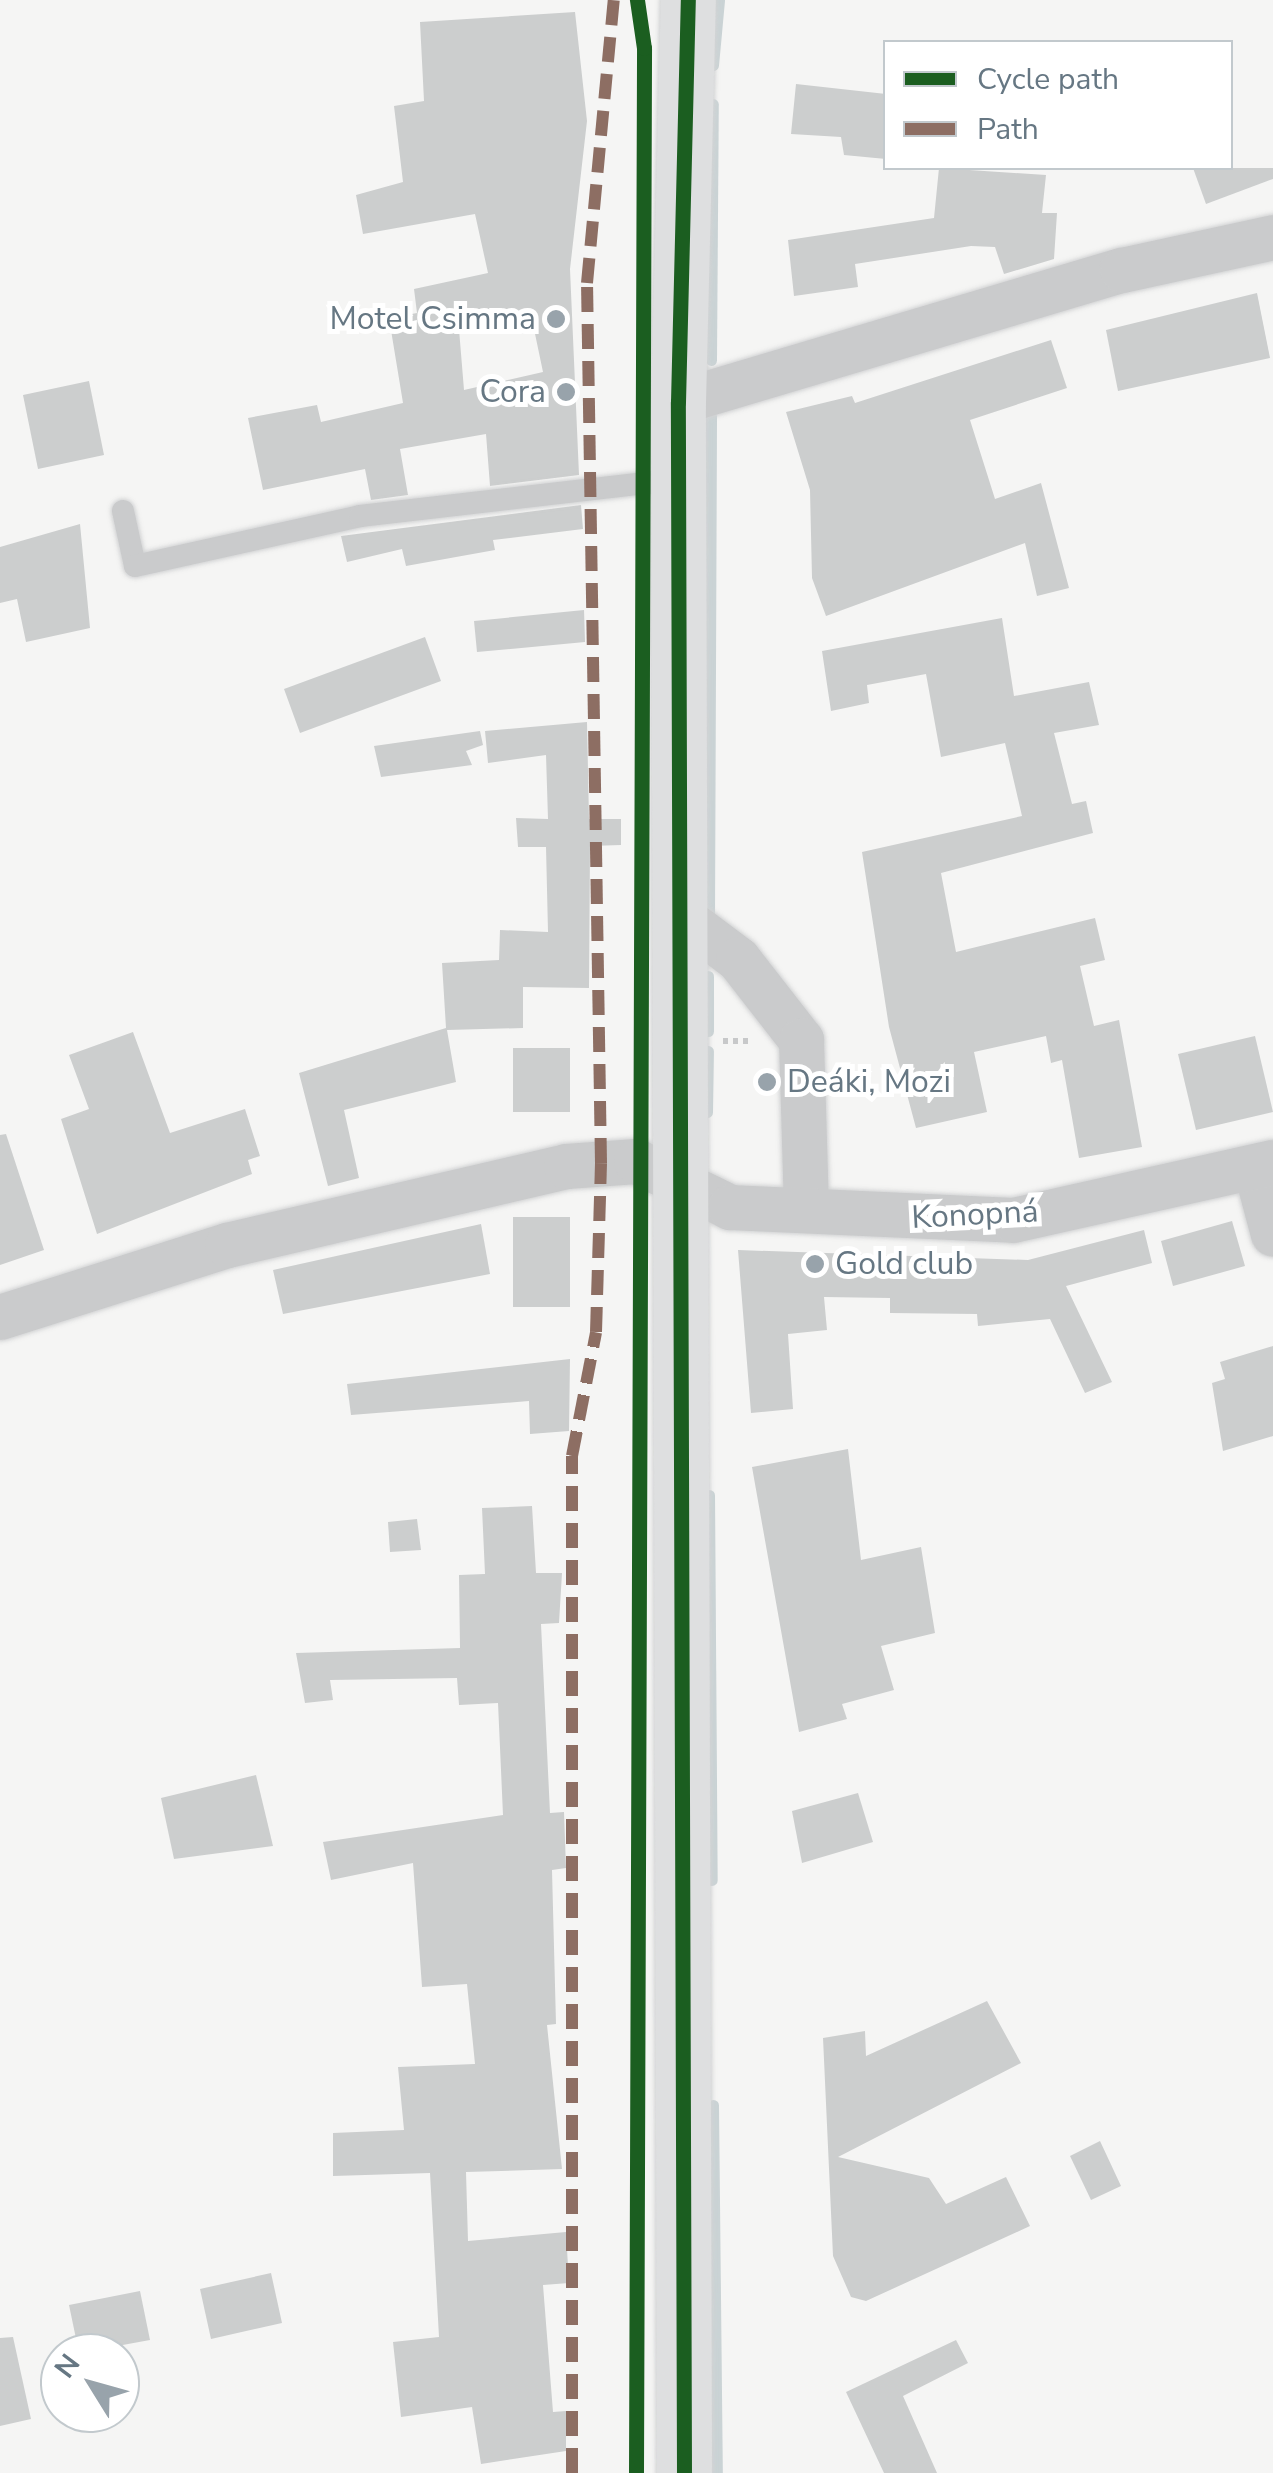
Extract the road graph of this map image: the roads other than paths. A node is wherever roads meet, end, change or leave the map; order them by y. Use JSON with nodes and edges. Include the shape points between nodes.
{"nodes":[{"id":1,"x":688,"y":0,"type":"edge"},
{"id":2,"x":1273,"y":237,"type":"edge"},
{"id":3,"x":678,"y":402,"type":"junction"},
{"id":4,"x":678,"y":479,"type":"junction"},
{"id":5,"x":123,"y":511,"type":"dead end"},
{"id":6,"x":678,"y":914,"type":"junction"},
{"id":7,"x":1264,"y":1164,"type":"edge"},
{"id":8,"x":677,"y":1186,"type":"junction"},
{"id":9,"x":806,"y":1206,"type":"junction"},
{"id":10,"x":1273,"y":1234,"type":"edge"},
{"id":11,"x":0,"y":1317,"type":"edge"},
{"id":12,"x":684,"y":2473,"type":"edge"}],
"edges":[{"from":1,"to":3,"type":"street"},
{"from":2,"to":3,"type":"street","via":[[1122,270]]},
{"from":3,"to":4,"type":"street"},
{"from":4,"to":5,"type":"lane","via":[[360,516],[135,566]]},
{"from":4,"to":6,"type":"street"},
{"from":6,"to":8,"type":"street"},
{"from":6,"to":9,"type":"street","via":[[738,959],[801,1040]]},
{"from":7,"to":9,"type":"street","name":"Konopná","via":[[1013,1220],[895,1220]]},
{"from":7,"to":10,"type":"street"},
{"from":8,"to":9,"type":"street","name":"Konopná","via":[[730,1207]]},
{"from":8,"to":11,"type":"street","name":"Konopná","via":[[636,1161],[566,1166],[227,1245]]},
{"from":8,"to":12,"type":"street"}]}
